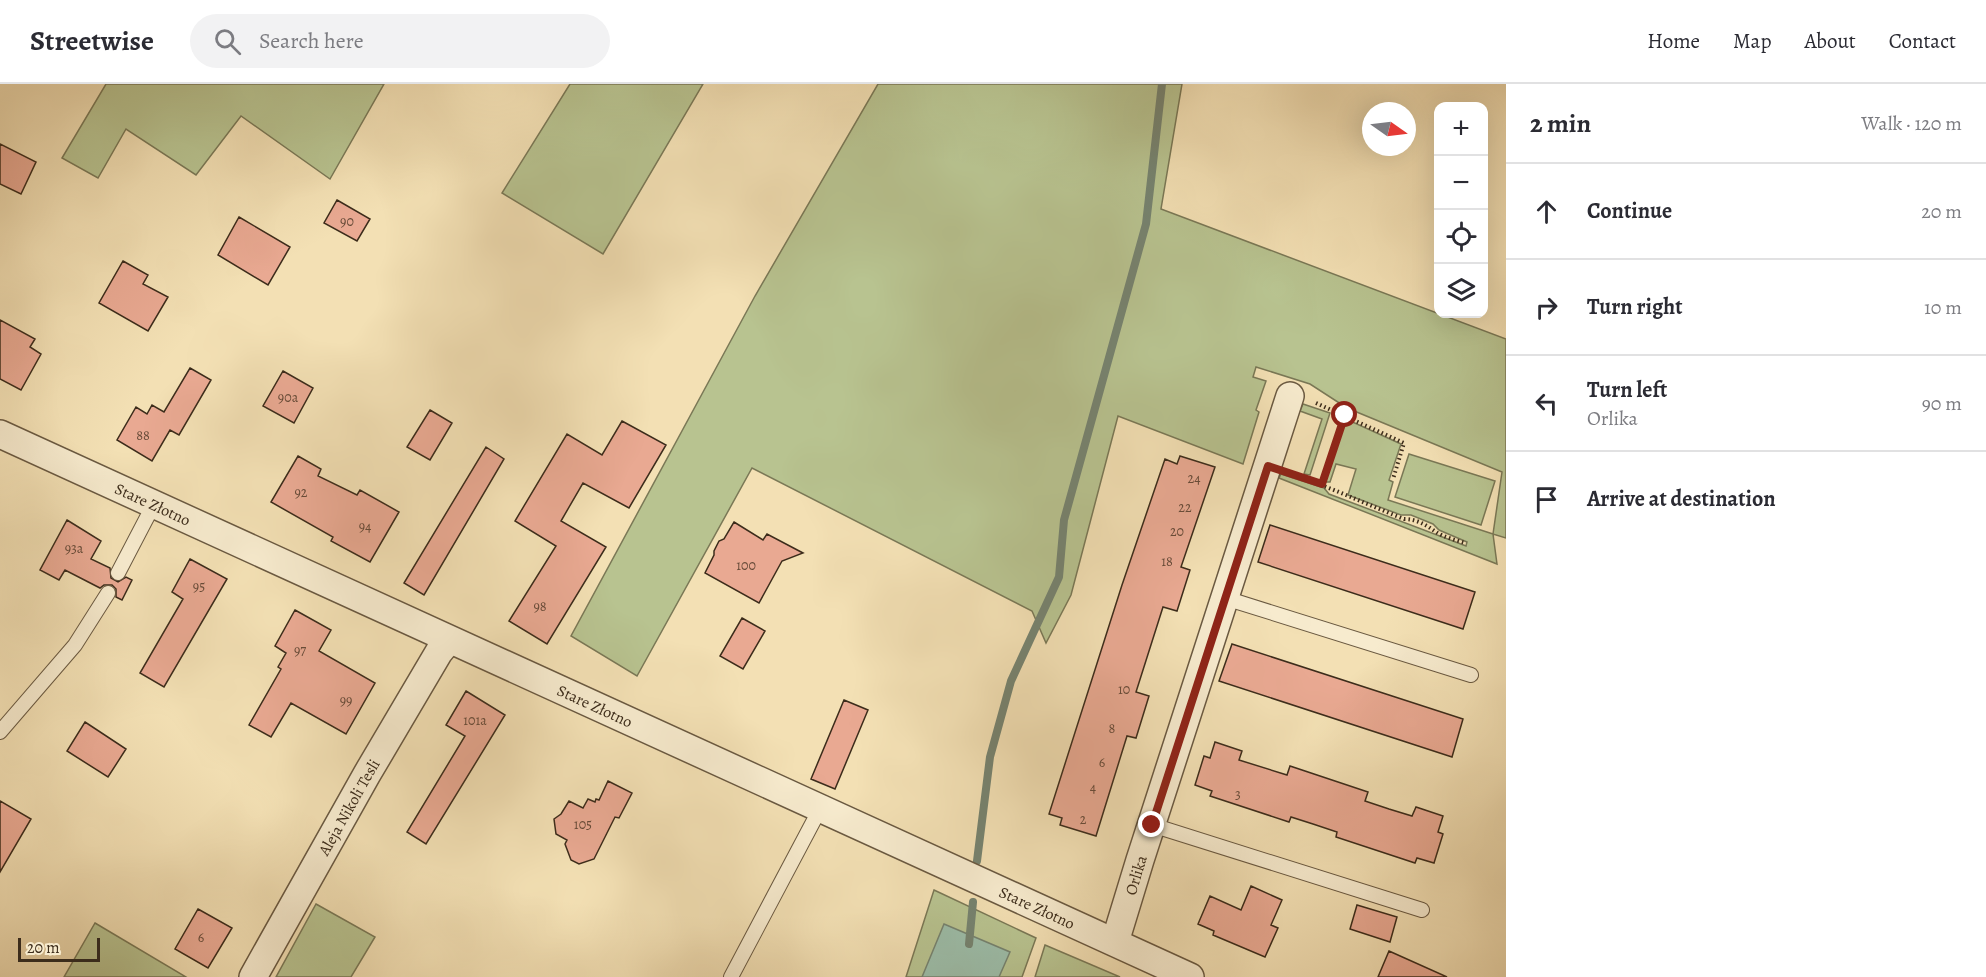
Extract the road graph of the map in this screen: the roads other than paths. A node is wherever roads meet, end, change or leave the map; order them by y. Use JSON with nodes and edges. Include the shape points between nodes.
{"nodes":[{"id":1,"x":1290,"y":396,"type":"road end"},
{"id":2,"x":0,"y":434,"type":"edge"},
{"id":3,"x":154,"y":504,"type":"junction"},
{"id":4,"x":118,"y":573,"type":"dead end"},
{"id":5,"x":108,"y":593,"type":"dead end"},
{"id":6,"x":1226,"y":598,"type":"junction"},
{"id":7,"x":449,"y":640,"type":"junction"},
{"id":8,"x":1471,"y":675,"type":"dead end"},
{"id":9,"x":0,"y":732,"type":"edge"},
{"id":10,"x":821,"y":807,"type":"junction"},
{"id":11,"x":1152,"y":825,"type":"junction"},
{"id":12,"x":1422,"y":910,"type":"dead end"},
{"id":13,"x":1115,"y":942,"type":"junction"},
{"id":14,"x":253,"y":977,"type":"edge"},
{"id":15,"x":731,"y":977,"type":"edge"},
{"id":16,"x":1190,"y":977,"type":"edge"}],
"edges":[{"from":1,"to":6,"type":"street","name":"Orlika"},
{"from":2,"to":3,"type":"street","name":"Stare Złotno"},
{"from":3,"to":4,"type":"lane"},
{"from":3,"to":7,"type":"street","name":"Stare Złotno"},
{"from":5,"to":9,"type":"lane","via":[[75,645]]},
{"from":6,"to":8,"type":"lane"},
{"from":6,"to":11,"type":"street","name":"Orlika"},
{"from":7,"to":10,"type":"street","name":"Stare Złotno"},
{"from":7,"to":14,"type":"street","name":"Aleja Nikoli Tesli","via":[[367,774]]},
{"from":10,"to":13,"type":"street","name":"Stare Złotno"},
{"from":10,"to":15,"type":"lane"},
{"from":11,"to":12,"type":"lane"},
{"from":11,"to":13,"type":"street","name":"Orlika"},
{"from":13,"to":16,"type":"street","name":"Stare Złotno"}]}
